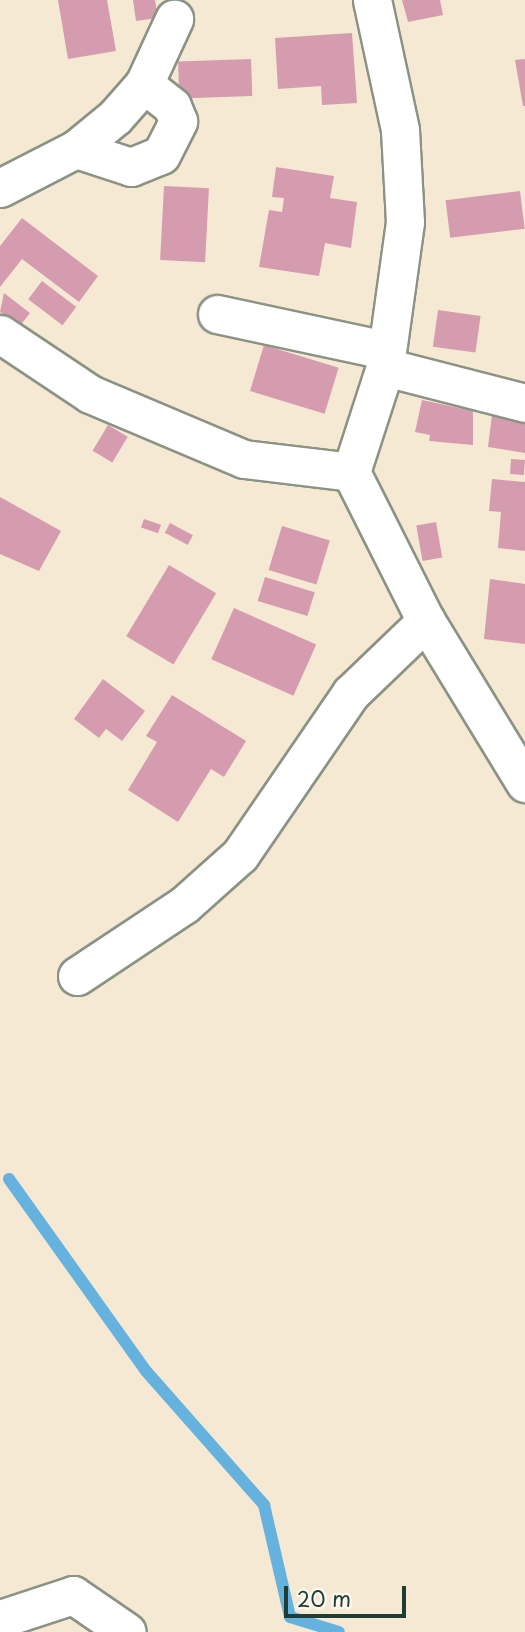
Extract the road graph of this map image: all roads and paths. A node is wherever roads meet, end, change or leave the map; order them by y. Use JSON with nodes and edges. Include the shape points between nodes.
{"nodes":[{"id":1,"x":372,"y":0,"type":"edge"},
{"id":2,"x":174,"y":19,"type":"dead end"},
{"id":3,"x":144,"y":84,"type":"junction"},
{"id":4,"x":76,"y":149,"type":"junction"},
{"id":5,"x":0,"y":188,"type":"edge"},
{"id":6,"x":217,"y":314,"type":"dead end"},
{"id":7,"x":0,"y":334,"type":"edge"},
{"id":8,"x":385,"y":358,"type":"junction"},
{"id":9,"x":525,"y":403,"type":"edge"},
{"id":10,"x":351,"y":472,"type":"junction"},
{"id":11,"x":426,"y":621,"type":"junction"},
{"id":12,"x":525,"y":783,"type":"edge"},
{"id":13,"x":77,"y":976,"type":"dead end"},
{"id":14,"x":0,"y":1619,"type":"edge"},
{"id":15,"x":127,"y":1632,"type":"edge"}],
"edges":[{"from":1,"to":8,"type":"street","via":[[407,173]]},
{"from":2,"to":3,"type":"street"},
{"from":3,"to":4,"type":"street"},
{"from":3,"to":4,"type":"street","via":[[172,106],[178,121],[161,155],[131,167]]},
{"from":4,"to":5,"type":"street"},
{"from":6,"to":8,"type":"street"},
{"from":7,"to":10,"type":"street","via":[[90,394],[244,459]]},
{"from":8,"to":9,"type":"street"},
{"from":8,"to":10,"type":"street"},
{"from":10,"to":11,"type":"street"},
{"from":11,"to":12,"type":"street"},
{"from":11,"to":13,"type":"street","via":[[351,693],[240,855],[184,905]]},
{"from":14,"to":15,"type":"street","via":[[72,1595]]}]}
